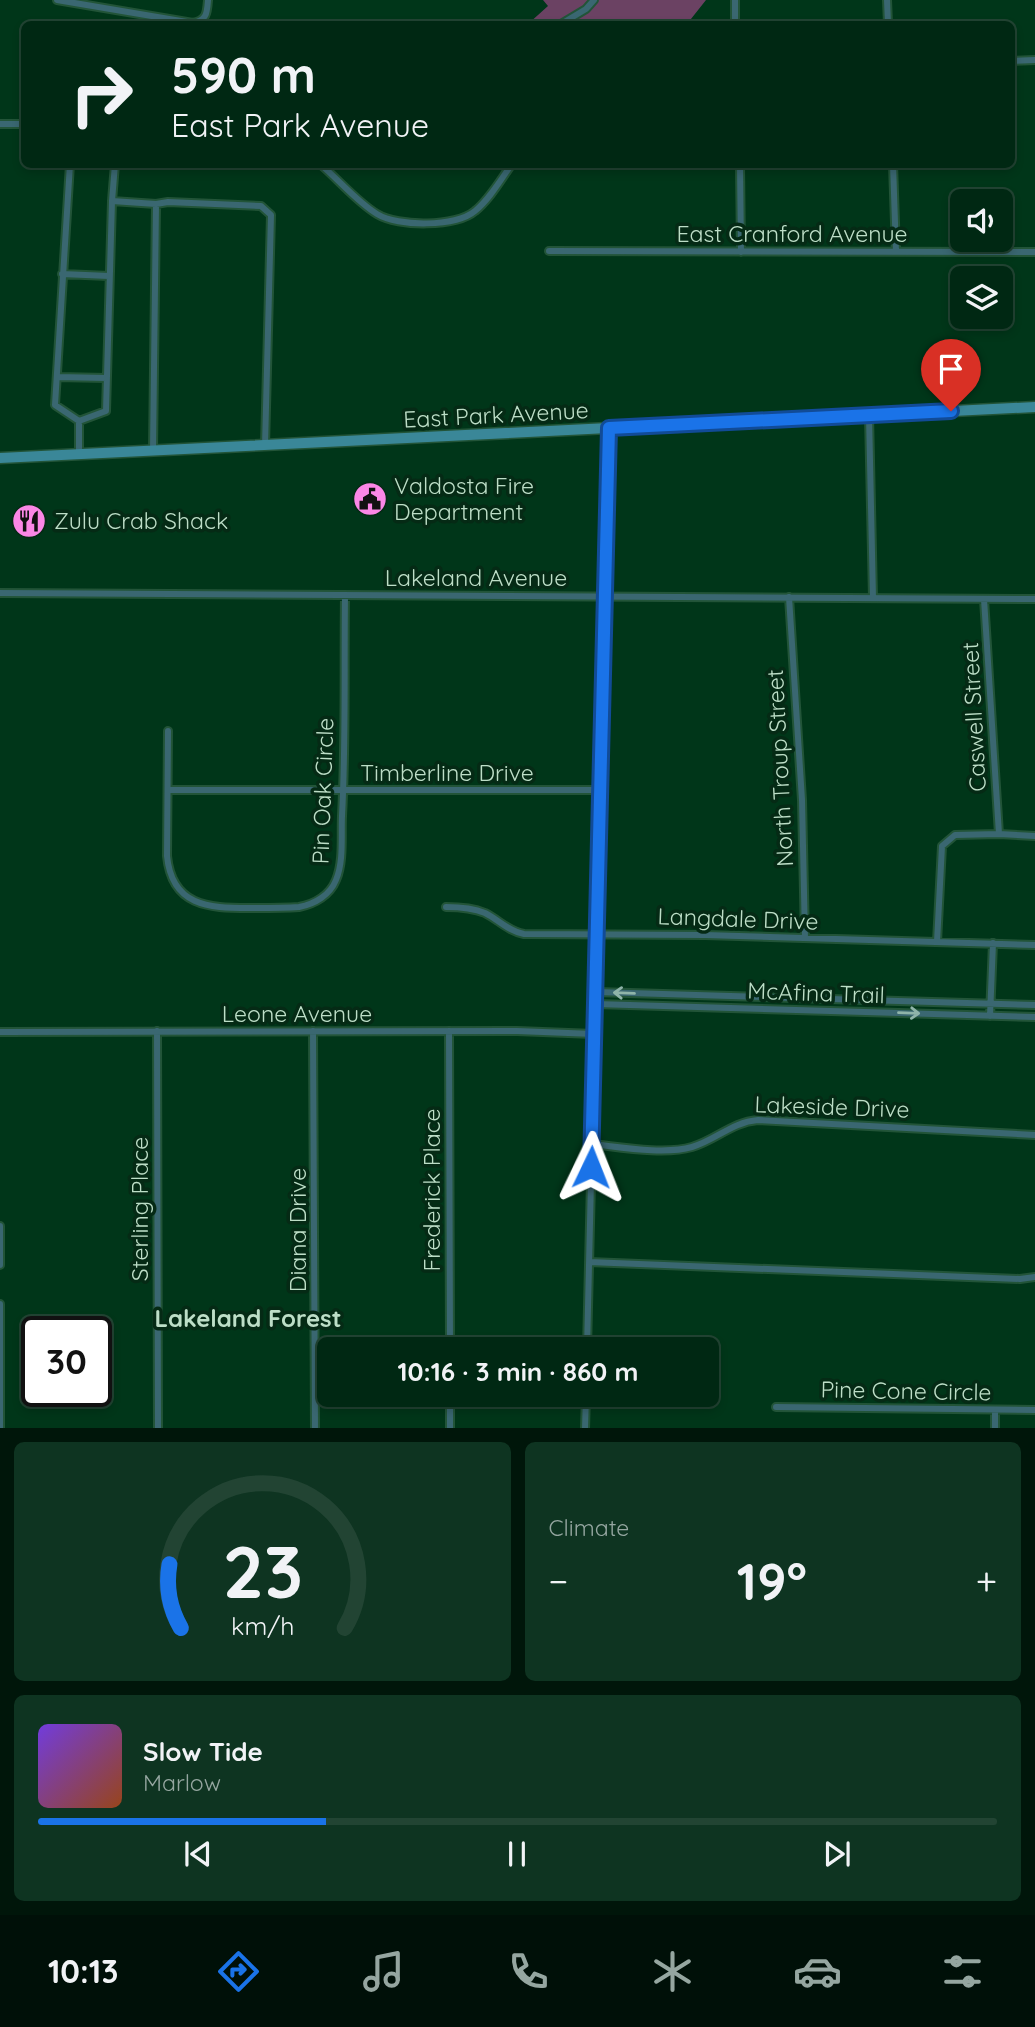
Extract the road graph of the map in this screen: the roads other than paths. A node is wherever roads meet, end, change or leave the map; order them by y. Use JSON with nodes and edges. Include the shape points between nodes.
{"nodes":[{"id":1,"x":57,"y":0,"type":"edge"},
{"id":2,"x":100,"y":0,"type":"edge"},
{"id":3,"x":208,"y":0,"type":"edge"},
{"id":4,"x":594,"y":0,"type":"edge"},
{"id":5,"x":735,"y":0,"type":"edge"},
{"id":6,"x":887,"y":0,"type":"edge"},
{"id":7,"x":100,"y":8,"type":"junction"},
{"id":8,"x":181,"y":21,"type":"edge"},
{"id":9,"x":202,"y":21,"type":"edge"},
{"id":10,"x":566,"y":21,"type":"edge"},
{"id":11,"x":735,"y":21,"type":"edge"},
{"id":12,"x":888,"y":21,"type":"edge"},
{"id":13,"x":1035,"y":60,"type":"edge"},
{"id":14,"x":1015,"y":61,"type":"edge"},
{"id":15,"x":0,"y":124,"type":"edge"},
{"id":16,"x":21,"y":124,"type":"edge"},
{"id":17,"x":70,"y":168,"type":"edge"},
{"id":18,"x":116,"y":168,"type":"edge"},
{"id":19,"x":325,"y":168,"type":"edge"},
{"id":20,"x":509,"y":168,"type":"edge"},
{"id":21,"x":740,"y":168,"type":"edge"},
{"id":22,"x":893,"y":168,"type":"edge"},
{"id":23,"x":112,"y":201,"type":"junction"},
{"id":24,"x":156,"y":204,"type":"junction"},
{"id":25,"x":549,"y":251,"type":"dead end"},
{"id":26,"x":741,"y":252,"type":"junction"},
{"id":27,"x":1035,"y":252,"type":"edge"},
{"id":28,"x":896,"y":253,"type":"junction"},
{"id":29,"x":62,"y":274,"type":"junction"},
{"id":30,"x":109,"y":276,"type":"junction"},
{"id":31,"x":57,"y":377,"type":"junction"},
{"id":32,"x":107,"y":379,"type":"junction"},
{"id":33,"x":1035,"y":407,"type":"edge"},
{"id":34,"x":869,"y":415,"type":"junction"},
{"id":35,"x":79,"y":421,"type":"junction"},
{"id":36,"x":609,"y":428,"type":"junction"},
{"id":37,"x":265,"y":446,"type":"junction"},
{"id":38,"x":153,"y":451,"type":"junction"},
{"id":39,"x":79,"y":455,"type":"junction"},
{"id":40,"x":0,"y":458,"type":"edge"},
{"id":41,"x":0,"y":593,"type":"edge"},
{"id":42,"x":345,"y":595,"type":"junction"},
{"id":43,"x":606,"y":596,"type":"junction"},
{"id":44,"x":789,"y":597,"type":"junction"},
{"id":45,"x":873,"y":598,"type":"junction"},
{"id":46,"x":985,"y":599,"type":"junction"},
{"id":47,"x":1035,"y":599,"type":"edge"},
{"id":48,"x":168,"y":731,"type":"dead end"},
{"id":49,"x":168,"y":790,"type":"junction"},
{"id":50,"x":344,"y":790,"type":"junction"},
{"id":51,"x":601,"y":790,"type":"junction"},
{"id":52,"x":999,"y":834,"type":"junction"},
{"id":53,"x":1035,"y":836,"type":"edge"},
{"id":54,"x":446,"y":907,"type":"dead end"},
{"id":55,"x":597,"y":936,"type":"junction"},
{"id":56,"x":805,"y":938,"type":"junction"},
{"id":57,"x":937,"y":942,"type":"junction"},
{"id":58,"x":993,"y":943,"type":"junction"},
{"id":59,"x":1035,"y":944,"type":"edge"},
{"id":60,"x":596,"y":992,"type":"junction"},
{"id":61,"x":657,"y":994,"type":"junction"},
{"id":62,"x":706,"y":995,"type":"junction"},
{"id":63,"x":755,"y":997,"type":"junction"},
{"id":64,"x":806,"y":998,"type":"junction"},
{"id":65,"x":855,"y":1000,"type":"junction"},
{"id":66,"x":953,"y":1003,"type":"junction"},
{"id":67,"x":596,"y":1004,"type":"junction"},
{"id":68,"x":991,"y":1004,"type":"junction"},
{"id":69,"x":1035,"y":1005,"type":"edge"},
{"id":70,"x":657,"y":1006,"type":"junction"},
{"id":71,"x":706,"y":1008,"type":"junction"},
{"id":72,"x":755,"y":1009,"type":"junction"},
{"id":73,"x":805,"y":1010,"type":"junction"},
{"id":74,"x":855,"y":1012,"type":"junction"},
{"id":75,"x":952,"y":1015,"type":"junction"},
{"id":76,"x":990,"y":1016,"type":"junction"},
{"id":77,"x":1035,"y":1017,"type":"edge"},
{"id":78,"x":157,"y":1031,"type":"junction"},
{"id":79,"x":313,"y":1031,"type":"junction"},
{"id":80,"x":449,"y":1031,"type":"junction"},
{"id":81,"x":0,"y":1032,"type":"edge"},
{"id":82,"x":594,"y":1034,"type":"junction"},
{"id":83,"x":1035,"y":1135,"type":"edge"},
{"id":84,"x":592,"y":1144,"type":"junction"},
{"id":85,"x":0,"y":1226,"type":"edge"},
{"id":86,"x":589,"y":1262,"type":"junction"},
{"id":87,"x":0,"y":1265,"type":"edge"},
{"id":88,"x":1035,"y":1277,"type":"edge"},
{"id":89,"x":0,"y":1304,"type":"edge"},
{"id":90,"x":450,"y":1337,"type":"edge"},
{"id":91,"x":587,"y":1337,"type":"edge"},
{"id":92,"x":450,"y":1407,"type":"edge"},
{"id":93,"x":586,"y":1407,"type":"edge"},
{"id":94,"x":776,"y":1407,"type":"dead end"},
{"id":95,"x":995,"y":1409,"type":"junction"},
{"id":96,"x":1035,"y":1410,"type":"edge"},
{"id":97,"x":158,"y":1428,"type":"edge"},
{"id":98,"x":315,"y":1428,"type":"edge"},
{"id":99,"x":450,"y":1428,"type":"edge"},
{"id":100,"x":585,"y":1428,"type":"edge"},
{"id":101,"x":995,"y":1428,"type":"edge"},
{"id":102,"x":0,"y":1429,"type":"edge"}],
"edges":[{"from":1,"to":7,"type":"street"},
{"from":2,"to":7,"type":"street"},
{"from":3,"to":9,"type":"street"},
{"from":4,"to":10,"type":"street"},
{"from":5,"to":11,"type":"street"},
{"from":6,"to":12,"type":"street"},
{"from":7,"to":8,"type":"street"},
{"from":13,"to":14,"type":"street"},
{"from":15,"to":16,"type":"street"},
{"from":17,"to":29,"type":"street"},
{"from":18,"to":23,"type":"street"},
{"from":19,"to":20,"type":"street","via":[[377,214],[419,223],[454,220],[474,212]]},
{"from":21,"to":26,"type":"street"},
{"from":22,"to":28,"type":"street"},
{"from":23,"to":24,"type":"street"},
{"from":23,"to":30,"type":"street"},
{"from":24,"to":37,"type":"street","via":[[261,206],[271,215]]},
{"from":24,"to":38,"type":"street"},
{"from":25,"to":26,"type":"street","name":"East Cranford Avenue"},
{"from":26,"to":28,"type":"street","name":"East Cranford Avenue"},
{"from":27,"to":28,"type":"street","name":"East Cranford Avenue"},
{"from":29,"to":30,"type":"street"},
{"from":29,"to":31,"type":"street"},
{"from":30,"to":32,"type":"street"},
{"from":31,"to":32,"type":"street"},
{"from":31,"to":35,"type":"street","via":[[55,405]]},
{"from":32,"to":35,"type":"street","via":[[106,411]]},
{"from":33,"to":34,"type":"main road","name":"East Park Avenue"},
{"from":34,"to":36,"type":"main road","name":"East Park Avenue"},
{"from":34,"to":45,"type":"street"},
{"from":35,"to":39,"type":"street"},
{"from":36,"to":37,"type":"main road","name":"East Park Avenue"},
{"from":36,"to":43,"type":"street"},
{"from":37,"to":38,"type":"main road","name":"East Park Avenue"},
{"from":38,"to":39,"type":"main road","name":"East Park Avenue"},
{"from":39,"to":40,"type":"main road","name":"East Park Avenue"},
{"from":41,"to":42,"type":"street","name":"Lakeland Avenue"},
{"from":42,"to":43,"type":"street","name":"Lakeland Avenue"},
{"from":42,"to":50,"type":"street","name":"Pin Oak Circle"},
{"from":43,"to":44,"type":"street","name":"Lakeland Avenue"},
{"from":43,"to":51,"type":"street"},
{"from":44,"to":45,"type":"street","name":"Lakeland Avenue"},
{"from":44,"to":56,"type":"street","name":"North Troup Street"},
{"from":45,"to":46,"type":"street","name":"Lakeland Avenue"},
{"from":46,"to":47,"type":"street","name":"Lakeland Avenue"},
{"from":46,"to":52,"type":"street","name":"Caswell Street"},
{"from":48,"to":49,"type":"street","name":"Pin Oak Circle"},
{"from":49,"to":50,"type":"street","name":"Timberline Drive"},
{"from":49,"to":50,"type":"street","name":"Pin Oak Circle","via":[[171,875],[184,895],[223,908],[299,907],[328,893],[339,871]]},
{"from":50,"to":51,"type":"street","name":"Timberline Drive"},
{"from":51,"to":55,"type":"street"},
{"from":52,"to":53,"type":"street"},
{"from":52,"to":57,"type":"street","via":[[955,835],[942,846]]},
{"from":54,"to":55,"type":"street","name":"Langdale Drive","via":[[474,909],[524,934]]},
{"from":55,"to":56,"type":"street","name":"Langdale Drive"},
{"from":55,"to":60,"type":"street"},
{"from":56,"to":57,"type":"street","name":"Langdale Drive"},
{"from":57,"to":58,"type":"street","name":"Langdale Drive"},
{"from":58,"to":59,"type":"street","name":"Langdale Drive"},
{"from":58,"to":68,"type":"street"},
{"from":61,"to":60,"type":"street","name":"McAfina Trail","one_way":true},
{"from":60,"to":67,"type":"street"},
{"from":61,"to":62,"type":"street","name":"McAfina Trail"},
{"from":61,"to":70,"type":"street"},
{"from":62,"to":63,"type":"street","name":"McAfina Trail"},
{"from":62,"to":71,"type":"street"},
{"from":63,"to":64,"type":"street","name":"McAfina Trail"},
{"from":63,"to":72,"type":"street"},
{"from":64,"to":65,"type":"street","name":"McAfina Trail"},
{"from":64,"to":73,"type":"street"},
{"from":65,"to":66,"type":"street","name":"McAfina Trail"},
{"from":65,"to":74,"type":"street"},
{"from":66,"to":68,"type":"street","name":"McAfina Trail"},
{"from":66,"to":75,"type":"street"},
{"from":67,"to":70,"type":"street","name":"McAfina Trail"},
{"from":67,"to":82,"type":"street"},
{"from":68,"to":69,"type":"street","name":"McAfina Trail"},
{"from":68,"to":76,"type":"street"},
{"from":70,"to":71,"type":"street","name":"McAfina Trail"},
{"from":71,"to":72,"type":"street","name":"McAfina Trail"},
{"from":72,"to":73,"type":"street","name":"McAfina Trail"},
{"from":73,"to":74,"type":"street","name":"McAfina Trail"},
{"from":74,"to":75,"type":"street","name":"McAfina Trail","one_way":true},
{"from":75,"to":76,"type":"street","name":"McAfina Trail"},
{"from":76,"to":77,"type":"street","name":"McAfina Trail"},
{"from":78,"to":79,"type":"street","name":"Leone Avenue"},
{"from":78,"to":81,"type":"street","name":"Leone Avenue"},
{"from":78,"to":97,"type":"street","name":"Sterling Place"},
{"from":79,"to":80,"type":"street","name":"Leone Avenue"},
{"from":79,"to":98,"type":"street","name":"Diana Drive"},
{"from":80,"to":82,"type":"street","name":"Leone Avenue"},
{"from":80,"to":90,"type":"street","name":"Frederick Place"},
{"from":82,"to":84,"type":"street"},
{"from":83,"to":84,"type":"street","name":"Lakeside Drive","via":[[758,1120],[738,1123],[680,1149]]},
{"from":84,"to":86,"type":"street"},
{"from":85,"to":87,"type":"street"},
{"from":86,"to":88,"type":"street"},
{"from":86,"to":91,"type":"street"},
{"from":89,"to":102,"type":"street"},
{"from":92,"to":99,"type":"street"},
{"from":93,"to":100,"type":"street"},
{"from":94,"to":95,"type":"street","name":"Pine Cone Circle"},
{"from":95,"to":96,"type":"street","name":"Pine Cone Circle"},
{"from":95,"to":101,"type":"street"}]}
